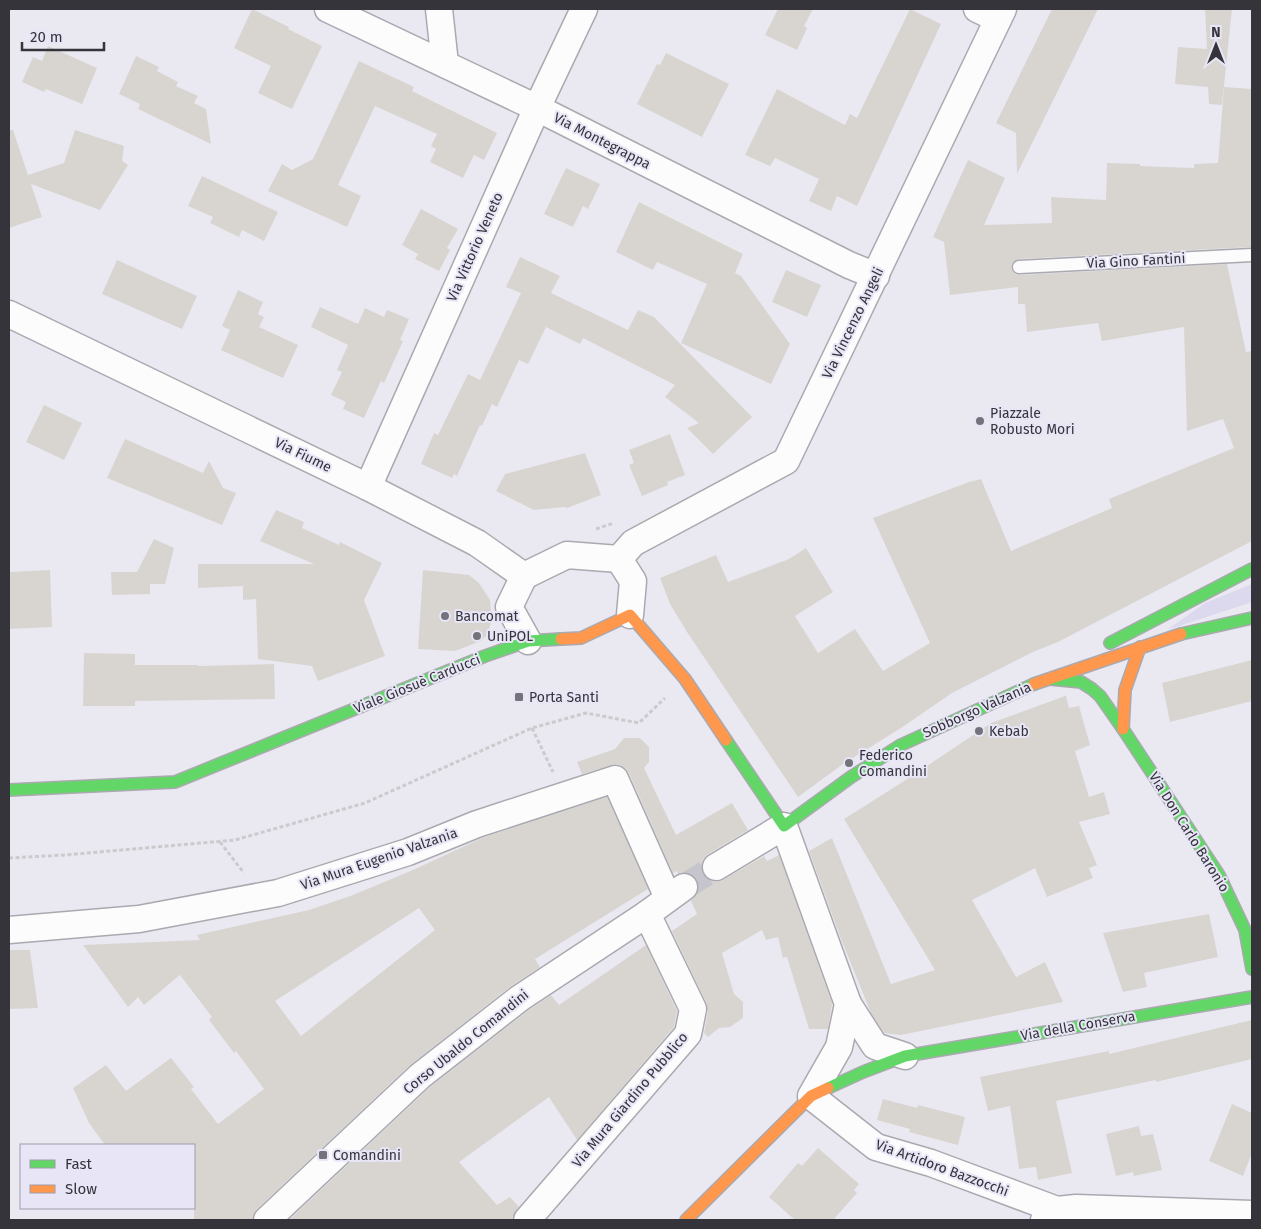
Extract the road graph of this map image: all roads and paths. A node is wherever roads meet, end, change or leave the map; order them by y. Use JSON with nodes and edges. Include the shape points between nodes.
{"nodes":[{"id":1,"x":328,"y":9,"type":"edge"},
{"id":2,"x":439,"y":9,"type":"edge"},
{"id":3,"x":584,"y":9,"type":"edge"},
{"id":4,"x":993,"y":12,"type":"edge"},
{"id":5,"x":445,"y":64,"type":"junction"},
{"id":6,"x":537,"y":108,"type":"junction"},
{"id":7,"x":1252,"y":255,"type":"edge"},
{"id":8,"x":1019,"y":267,"type":"dead end"},
{"id":9,"x":876,"y":276,"type":"junction"},
{"id":10,"x":9,"y":314,"type":"edge"},
{"id":11,"x":368,"y":487,"type":"junction"},
{"id":12,"x":617,"y":521,"type":"dead end"},
{"id":13,"x":592,"y":531,"type":"dead end"},
{"id":14,"x":619,"y":559,"type":"junction"},
{"id":15,"x":1252,"y":570,"type":"edge"},
{"id":16,"x":524,"y":576,"type":"junction"},
{"id":17,"x":630,"y":615,"type":"junction"},
{"id":18,"x":1252,"y":618,"type":"edge"},
{"id":19,"x":528,"y":641,"type":"junction"},
{"id":20,"x":1140,"y":647,"type":"junction"},
{"id":21,"x":685,"y":679,"type":"junction"},
{"id":22,"x":1046,"y":679,"type":"junction"},
{"id":23,"x":532,"y":728,"type":"junction"},
{"id":24,"x":1123,"y":729,"type":"junction"},
{"id":25,"x":553,"y":772,"type":"dead end"},
{"id":26,"x":9,"y":790,"type":"edge"},
{"id":27,"x":784,"y":826,"type":"junction"},
{"id":28,"x":220,"y":842,"type":"junction"},
{"id":29,"x":9,"y":858,"type":"edge"},
{"id":30,"x":716,"y":867,"type":"tunnel mouth"},
{"id":31,"x":246,"y":876,"type":"dead end"},
{"id":32,"x":676,"y":892,"type":"joint"},
{"id":33,"x":647,"y":914,"type":"junction"},
{"id":34,"x":9,"y":930,"type":"edge"},
{"id":35,"x":1252,"y":969,"type":"edge"},
{"id":36,"x":1252,"y":996,"type":"edge"},
{"id":37,"x":848,"y":1004,"type":"junction"},
{"id":38,"x":905,"y":1056,"type":"junction"},
{"id":39,"x":811,"y":1096,"type":"junction"},
{"id":40,"x":1252,"y":1214,"type":"edge"},
{"id":41,"x":1050,"y":1215,"type":"edge"},
{"id":42,"x":267,"y":1220,"type":"edge"},
{"id":43,"x":528,"y":1220,"type":"edge"},
{"id":44,"x":686,"y":1220,"type":"edge"}],
"edges":[{"from":1,"to":5,"type":"street","name":"Via Montegrappa"},
{"from":2,"to":5,"type":"street"},
{"from":3,"to":6,"type":"street","name":"Via Vittorio Veneto"},
{"from":4,"to":9,"type":"street","name":"Via Vincenzo Angeli"},
{"from":5,"to":6,"type":"street","name":"Via Montegrappa"},
{"from":6,"to":9,"type":"street","name":"Via Montegrappa"},
{"from":6,"to":11,"type":"street","name":"Via Vittorio Veneto"},
{"from":7,"to":8,"type":"lane","name":"Via Gino Fantini"},
{"from":9,"to":14,"type":"street","name":"Via Vincenzo Angeli","via":[[786,461],[633,543]]},
{"from":10,"to":11,"type":"street","name":"Via Fiume"},
{"from":11,"to":16,"type":"street","name":"Via Fiume","via":[[477,543]]},
{"from":12,"to":13,"type":"path"},
{"from":14,"to":16,"type":"street","via":[[568,555]]},
{"from":14,"to":17,"type":"street","via":[[633,581]]},
{"from":15,"to":22,"type":"street","name":"Sobborgo Valzania"},
{"from":16,"to":19,"type":"street","via":[[509,607]]},
{"from":17,"to":19,"type":"street","name":"Viale Giosuè Carducci","via":[[581,638]]},
{"from":17,"to":21,"type":"street"},
{"from":18,"to":20,"type":"street","name":"Sobborgo Valzania","via":[[1176,635]]},
{"from":19,"to":26,"type":"street","name":"Viale Giosuè Carducci","via":[[175,782]]},
{"from":20,"to":22,"type":"street","name":"Sobborgo Valzania"},
{"from":20,"to":24,"type":"street","via":[[1125,690]]},
{"from":21,"to":23,"type":"path","via":[[639,723],[586,713]]},
{"from":21,"to":27,"type":"street"},
{"from":22,"to":24,"type":"street","name":"Via Don Carlo Baronio","via":[[1081,682],[1092,689]]},
{"from":22,"to":27,"type":"street","name":"Sobborgo Valzania","via":[[901,745]]},
{"from":23,"to":25,"type":"path"},
{"from":23,"to":28,"type":"path","via":[[365,803]]},
{"from":24,"to":35,"type":"street","name":"Via Don Carlo Baronio","via":[[1219,875],[1245,930]]},
{"from":27,"to":30,"type":"street"},
{"from":27,"to":37,"type":"street"},
{"from":28,"to":29,"type":"path"},
{"from":28,"to":31,"type":"path"},
{"from":32,"to":33,"type":"street","name":"Corso Ubaldo Comandini"},
{"from":32,"to":34,"type":"street","name":"Via Mura Eugenio Valzania","via":[[615,779],[477,824],[408,852],[278,893],[139,919]]},
{"from":33,"to":42,"type":"street","name":"Corso Ubaldo Comandini","via":[[520,998],[420,1076]]},
{"from":33,"to":43,"type":"street","name":"Via Mura Giardino Pubblico","via":[[693,1009],[688,1034]]},
{"from":36,"to":38,"type":"street","name":"Via della Conserva"},
{"from":37,"to":38,"type":"street","via":[[875,1046]]},
{"from":37,"to":39,"type":"street","via":[[840,1047]]},
{"from":38,"to":39,"type":"street","name":"Via della Conserva"},
{"from":39,"to":41,"type":"street","name":"Via Artidoro Bazzocchi","via":[[876,1146],[931,1163]]},
{"from":39,"to":44,"type":"street","name":"Via della Conserva"},
{"from":40,"to":41,"type":"street","via":[[1076,1208]]}]}
